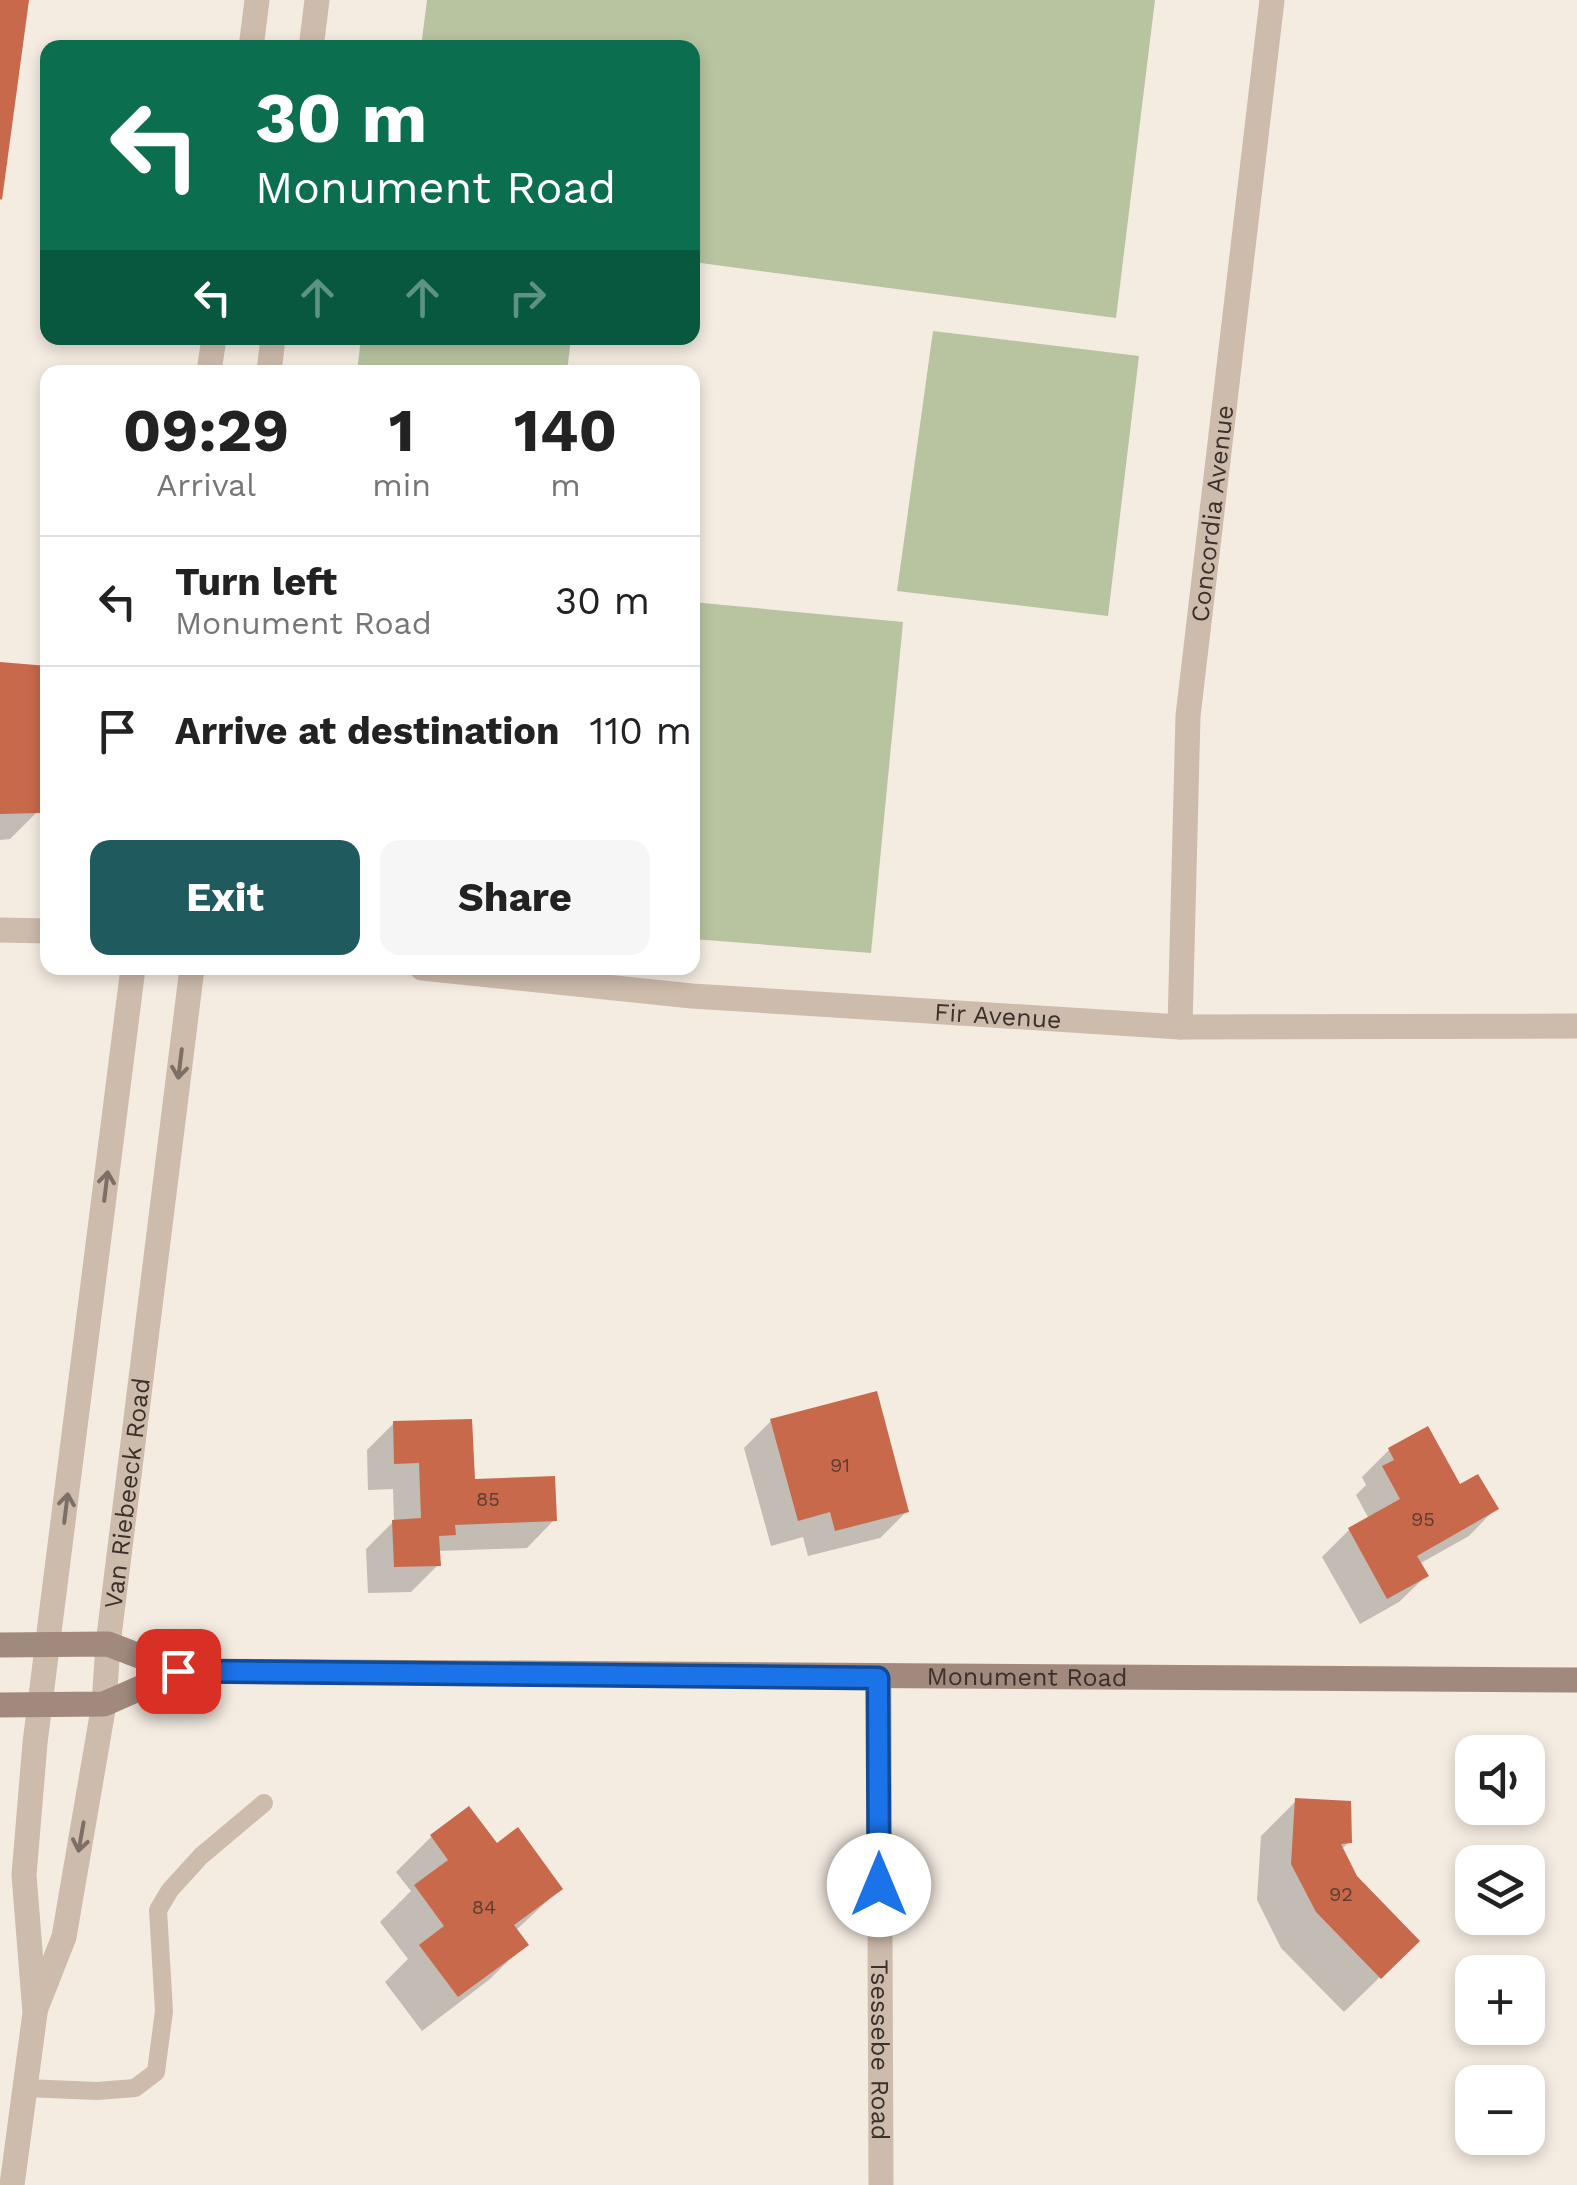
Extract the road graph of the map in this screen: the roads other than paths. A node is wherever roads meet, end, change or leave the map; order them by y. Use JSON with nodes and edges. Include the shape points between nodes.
{"nodes":[{"id":1,"x":257,"y":0,"type":"edge"},
{"id":2,"x":317,"y":0,"type":"edge"},
{"id":3,"x":1272,"y":0,"type":"edge"},
{"id":4,"x":252,"y":40,"type":"edge"},
{"id":5,"x":312,"y":40,"type":"edge"},
{"id":6,"x":0,"y":930,"type":"edge"},
{"id":7,"x":40,"y":931,"type":"edge"},
{"id":8,"x":132,"y":975,"type":"edge"},
{"id":9,"x":191,"y":975,"type":"edge"},
{"id":10,"x":490,"y":975,"type":"edge"},
{"id":11,"x":1577,"y":1026,"type":"edge"},
{"id":12,"x":1180,"y":1027,"type":"junction"},
{"id":13,"x":108,"y":1644,"type":"junction"},
{"id":14,"x":0,"y":1645,"type":"edge"},
{"id":15,"x":48,"y":1645,"type":"junction"},
{"id":16,"x":178,"y":1671,"type":"junction"},
{"id":17,"x":878,"y":1678,"type":"junction"},
{"id":18,"x":1577,"y":1680,"type":"edge"},
{"id":19,"x":104,"y":1704,"type":"junction"},
{"id":20,"x":0,"y":1705,"type":"edge"},
{"id":21,"x":42,"y":1706,"type":"junction"},
{"id":22,"x":264,"y":1803,"type":"dead end"},
{"id":23,"x":34,"y":2013,"type":"junction"},
{"id":24,"x":25,"y":2088,"type":"junction"},
{"id":25,"x":12,"y":2185,"type":"edge"},
{"id":26,"x":881,"y":2185,"type":"edge"}],
"edges":[{"from":1,"to":4,"type":"street"},
{"from":2,"to":5,"type":"street"},
{"from":3,"to":12,"type":"street","name":"Concordia Avenue","via":[[1188,716]]},
{"from":6,"to":7,"type":"street"},
{"from":15,"to":8,"type":"street","name":"Van Riebeeck Road","one_way":true},
{"from":9,"to":13,"type":"street","name":"Van Riebeeck Road","one_way":true},
{"from":10,"to":12,"type":"street","name":"Fir Avenue","via":[[692,996]]},
{"from":11,"to":12,"type":"street","name":"Fir Avenue"},
{"from":13,"to":15,"type":"main road","name":"Monument Road"},
{"from":13,"to":16,"type":"main road","name":"Monument Road"},
{"from":13,"to":19,"type":"street","name":"Van Riebeeck Road"},
{"from":14,"to":15,"type":"main road","name":"Monument Road"},
{"from":15,"to":21,"type":"street","name":"Van Riebeeck Road"},
{"from":16,"to":17,"type":"main road","name":"Monument Road"},
{"from":16,"to":19,"type":"main road","name":"Monument Road"},
{"from":17,"to":18,"type":"main road","name":"Monument Road"},
{"from":17,"to":26,"type":"street","name":"Tsessebe Road"},
{"from":19,"to":21,"type":"main road","name":"Monument Road"},
{"from":19,"to":23,"type":"street","name":"Van Riebeeck Road","one_way":true,"via":[[64,1937]]},
{"from":20,"to":21,"type":"main road","name":"Monument Road"},
{"from":21,"to":23,"type":"street","name":"Van Riebeeck Road","via":[[24,1874]]},
{"from":22,"to":24,"type":"lane","via":[[201,1856],[158,1910],[164,2012],[156,2072],[134,2088]]},
{"from":23,"to":24,"type":"street","name":"Van Riebeeck Road"},
{"from":24,"to":25,"type":"street","name":"Van Riebeeck Road"}]}
